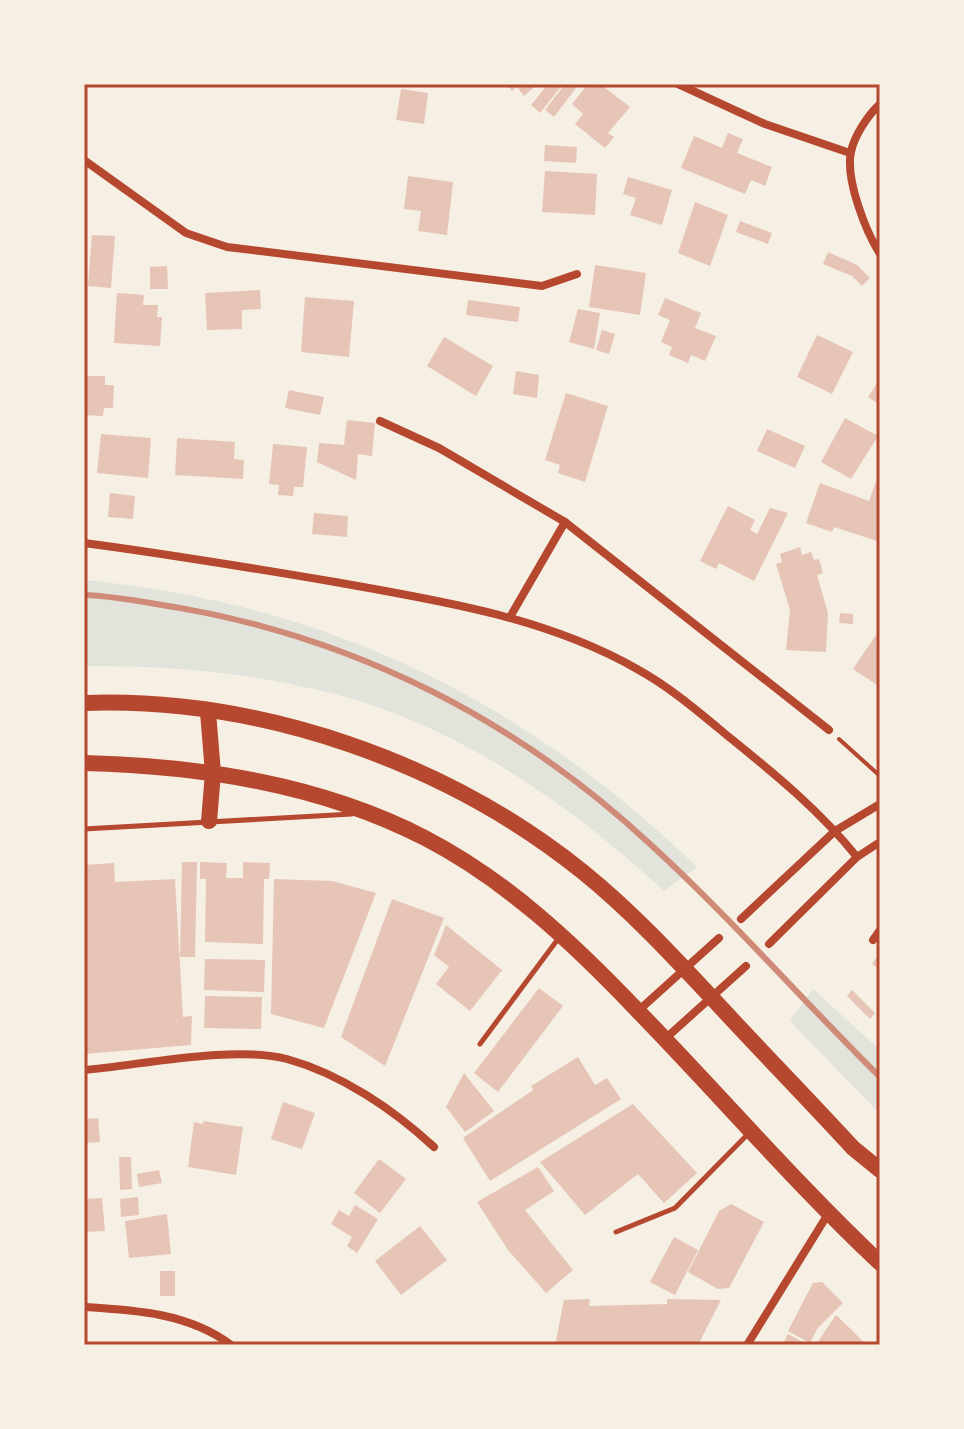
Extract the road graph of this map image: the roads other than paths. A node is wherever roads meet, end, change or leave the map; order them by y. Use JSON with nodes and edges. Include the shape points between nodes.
{"nodes":[{"id":1,"x":678,"y":84,"type":"edge"},
{"id":2,"x":880,"y":104,"type":"edge"},
{"id":3,"x":850,"y":153,"type":"junction"},
{"id":4,"x":84,"y":160,"type":"edge"},
{"id":5,"x":880,"y":254,"type":"edge"},
{"id":6,"x":577,"y":274,"type":"dead end"},
{"id":7,"x":380,"y":421,"type":"dead end"},
{"id":8,"x":565,"y":522,"type":"junction"},
{"id":9,"x":84,"y":543,"type":"edge"},
{"id":10,"x":510,"y":617,"type":"junction"},
{"id":11,"x":84,"y":703,"type":"edge"},
{"id":12,"x":208,"y":712,"type":"junction"},
{"id":13,"x":829,"y":730,"type":"road end"},
{"id":14,"x":84,"y":763,"type":"edge"},
{"id":15,"x":213,"y":773,"type":"junction"},
{"id":16,"x":880,"y":804,"type":"edge"},
{"id":17,"x":369,"y":813,"type":"junction"},
{"id":18,"x":209,"y":821,"type":"junction"},
{"id":19,"x":84,"y":829,"type":"edge"},
{"id":20,"x":835,"y":831,"type":"junction"},
{"id":21,"x":880,"y":842,"type":"edge"},
{"id":22,"x":857,"y":857,"type":"junction"},
{"id":23,"x":741,"y":919,"type":"dead end"},
{"id":24,"x":880,"y":930,"type":"edge"},
{"id":25,"x":561,"y":935,"type":"junction"},
{"id":26,"x":719,"y":938,"type":"dead end"},
{"id":27,"x":873,"y":940,"type":"dead end"},
{"id":28,"x":769,"y":944,"type":"dead end"},
{"id":29,"x":746,"y":966,"type":"dead end"},
{"id":30,"x":686,"y":969,"type":"junction"},
{"id":31,"x":712,"y":998,"type":"junction"},
{"id":32,"x":638,"y":1011,"type":"junction"},
{"id":33,"x":666,"y":1038,"type":"junction"},
{"id":34,"x":480,"y":1044,"type":"dead end"},
{"id":35,"x":84,"y":1070,"type":"edge"},
{"id":36,"x":751,"y":1131,"type":"junction"},
{"id":37,"x":434,"y":1147,"type":"dead end"},
{"id":38,"x":880,"y":1170,"type":"edge"},
{"id":39,"x":828,"y":1214,"type":"junction"},
{"id":40,"x":616,"y":1232,"type":"dead end"},
{"id":41,"x":880,"y":1263,"type":"edge"},
{"id":42,"x":84,"y":1307,"type":"edge"},
{"id":43,"x":231,"y":1345,"type":"edge"},
{"id":44,"x":747,"y":1345,"type":"edge"}],
"edges":[{"from":1,"to":3,"type":"street","via":[[765,124]]},
{"from":2,"to":3,"type":"street"},
{"from":3,"to":5,"type":"street","via":[[856,197]]},
{"from":4,"to":6,"type":"street","via":[[205,241],[275,255],[542,286]]},
{"from":7,"to":8,"type":"street","via":[[439,448]]},
{"from":8,"to":10,"type":"street"},
{"from":8,"to":13,"type":"street"},
{"from":9,"to":10,"type":"street","via":[[212,560]]},
{"from":10,"to":20,"type":"street","via":[[637,668],[758,761]]},
{"from":11,"to":12,"type":"main road"},
{"from":12,"to":15,"type":"main road"},
{"from":12,"to":30,"type":"main road","via":[[345,741],[506,817],[583,872]]},
{"from":14,"to":15,"type":"main road"},
{"from":15,"to":17,"type":"main road","via":[[260,780]]},
{"from":15,"to":18,"type":"main road"},
{"from":16,"to":20,"type":"street"},
{"from":17,"to":18,"type":"lane"},
{"from":17,"to":25,"type":"main road","via":[[426,838],[489,878]]},
{"from":18,"to":19,"type":"lane"},
{"from":20,"to":22,"type":"street"},
{"from":20,"to":23,"type":"street"},
{"from":21,"to":22,"type":"street"},
{"from":22,"to":28,"type":"street"},
{"from":24,"to":27,"type":"street"},
{"from":25,"to":32,"type":"main road"},
{"from":25,"to":34,"type":"lane"},
{"from":26,"to":30,"type":"street"},
{"from":29,"to":31,"type":"street"},
{"from":30,"to":31,"type":"main road"},
{"from":30,"to":32,"type":"street"},
{"from":31,"to":33,"type":"street"},
{"from":31,"to":38,"type":"main road"},
{"from":32,"to":33,"type":"main road"},
{"from":33,"to":36,"type":"main road"},
{"from":35,"to":37,"type":"street","via":[[220,1056],[286,1059],[338,1079],[410,1125]]},
{"from":36,"to":39,"type":"main road"},
{"from":36,"to":40,"type":"lane","via":[[675,1208]]},
{"from":39,"to":41,"type":"main road"},
{"from":39,"to":44,"type":"street"},
{"from":42,"to":43,"type":"street","via":[[183,1320]]}]}
